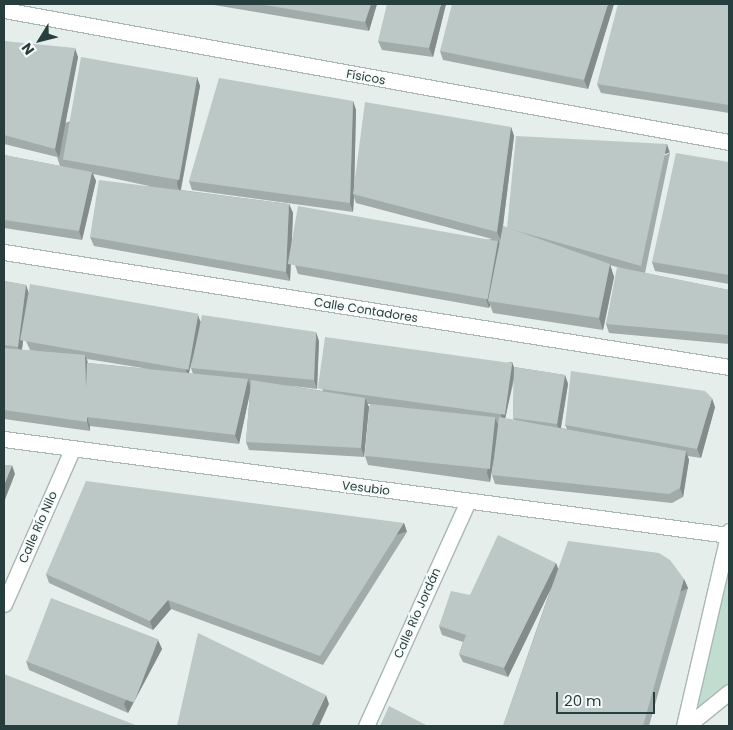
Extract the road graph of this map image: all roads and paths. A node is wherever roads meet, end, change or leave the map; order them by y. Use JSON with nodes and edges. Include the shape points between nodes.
{"nodes":[{"id":1,"x":4,"y":10,"type":"edge"},
{"id":2,"x":729,"y":142,"type":"edge"},
{"id":3,"x":4,"y":252,"type":"edge"},
{"id":4,"x":729,"y":367,"type":"edge"},
{"id":5,"x":4,"y":440,"type":"edge"},
{"id":6,"x":72,"y":450,"type":"junction"},
{"id":7,"x":468,"y":501,"type":"junction"},
{"id":8,"x":729,"y":533,"type":"edge"},
{"id":9,"x":4,"y":604,"type":"edge"},
{"id":10,"x":729,"y":692,"type":"edge"},
{"id":11,"x":366,"y":726,"type":"edge"},
{"id":12,"x":685,"y":726,"type":"edge"}],
"edges":[{"from":1,"to":2,"type":"street","name":"Físicos"},
{"from":3,"to":4,"type":"street","name":"Calle Contadores"},
{"from":5,"to":6,"type":"street","name":"Vesubio"},
{"from":6,"to":7,"type":"street","name":"Vesubio"},
{"from":6,"to":9,"type":"street","name":"Calle Río Nilo"},
{"from":7,"to":8,"type":"street","name":"Vesubio"},
{"from":7,"to":11,"type":"street","name":"Calle Río Jordán"},
{"from":8,"to":12,"type":"street"},
{"from":10,"to":12,"type":"street"}]}
